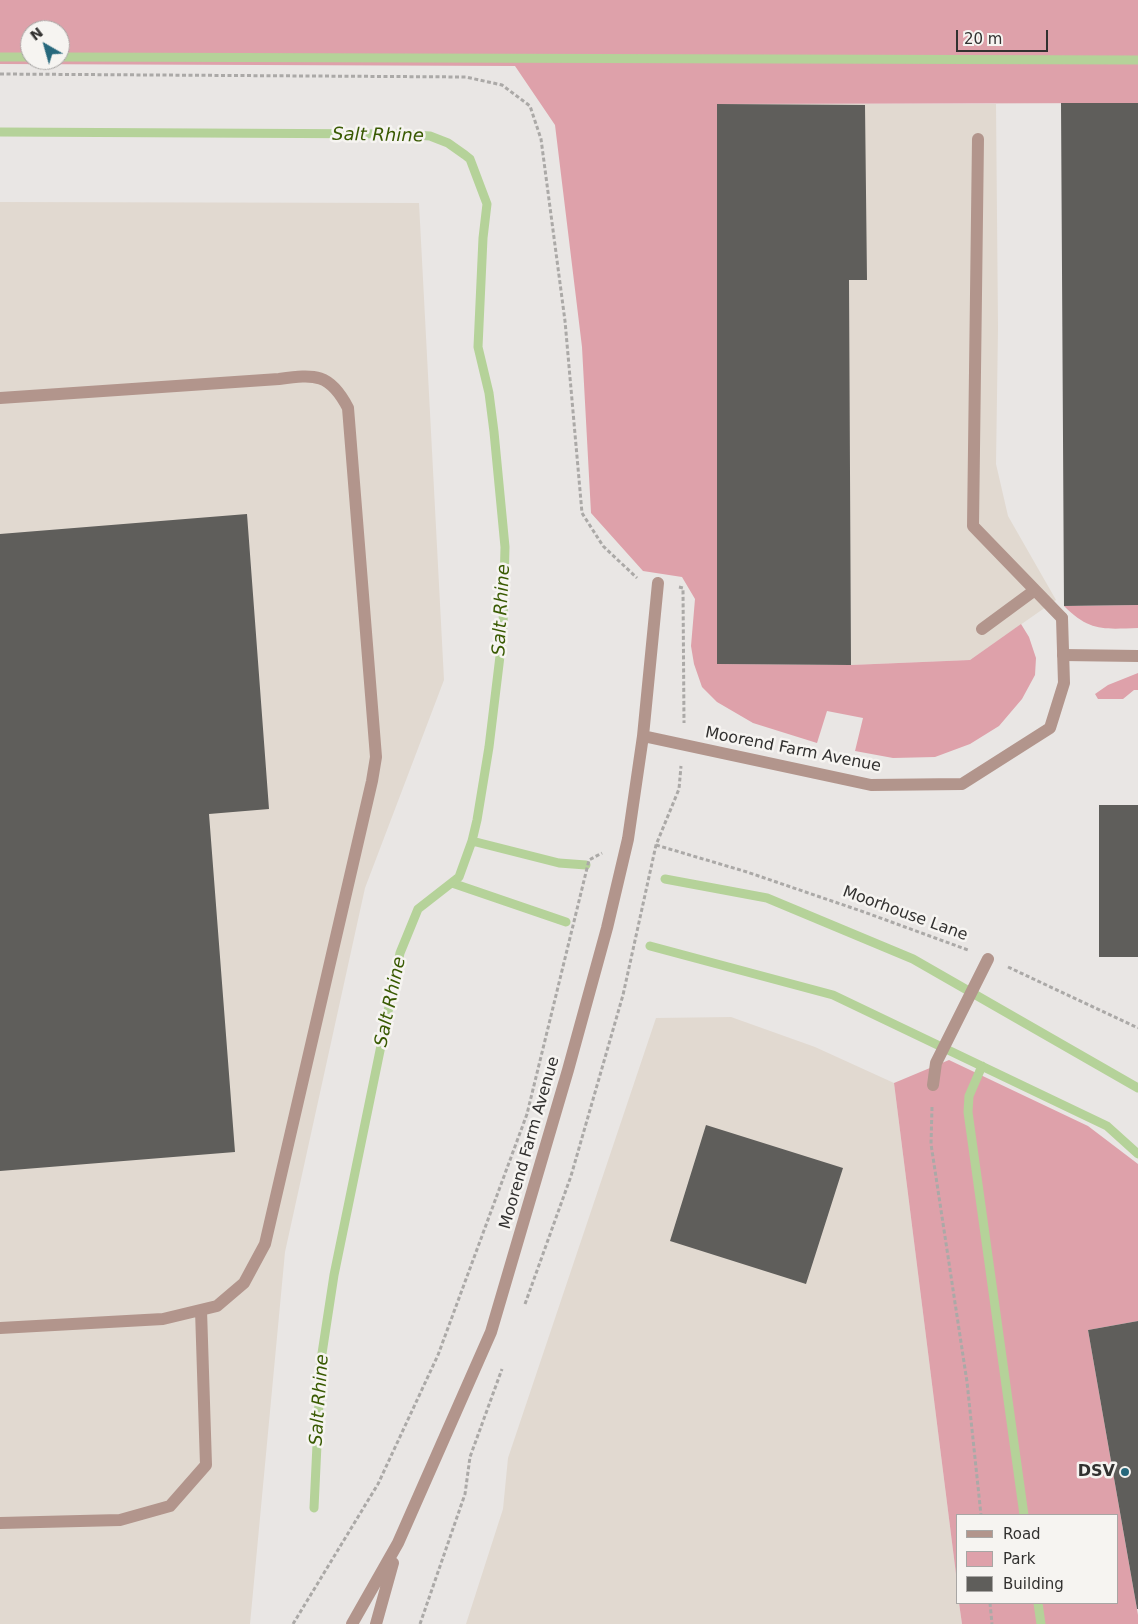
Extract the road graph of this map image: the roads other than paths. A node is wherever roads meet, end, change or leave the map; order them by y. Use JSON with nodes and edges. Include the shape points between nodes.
{"nodes":[{"id":1,"x":978,"y":138,"type":"dead end"},
{"id":2,"x":0,"y":398,"type":"edge"},
{"id":3,"x":658,"y":583,"type":"road end"},
{"id":4,"x":1035,"y":590,"type":"junction"},
{"id":5,"x":982,"y":629,"type":"dead end"},
{"id":6,"x":1063,"y":655,"type":"junction"},
{"id":7,"x":1138,"y":656,"type":"edge"},
{"id":8,"x":644,"y":736,"type":"junction"},
{"id":9,"x":988,"y":959,"type":"road end"},
{"id":10,"x":933,"y":1084,"type":"road end"},
{"id":11,"x":201,"y":1310,"type":"junction"},
{"id":12,"x":0,"y":1328,"type":"edge"},
{"id":13,"x":0,"y":1523,"type":"edge"},
{"id":14,"x":398,"y":1543,"type":"junction"},
{"id":15,"x":352,"y":1624,"type":"edge"},
{"id":16,"x":376,"y":1624,"type":"edge"}],
"edges":[{"from":1,"to":4,"type":"street","via":[[973,526]]},
{"from":2,"to":11,"type":"street","via":[[313,376],[329,381],[348,408],[376,757],[265,1244],[244,1283],[217,1306]]},
{"from":3,"to":8,"type":"street","name":"Moorend Farm Avenue"},
{"from":4,"to":5,"type":"street"},
{"from":4,"to":6,"type":"street","name":"Moorend Farm Avenue","via":[[1062,618]]},
{"from":6,"to":7,"type":"street"},
{"from":6,"to":8,"type":"street","name":"Moorend Farm Avenue","via":[[1064,683],[1050,728],[962,784],[871,785]]},
{"from":8,"to":14,"type":"street","name":"Moorend Farm Avenue","via":[[628,839],[607,928],[491,1332]]},
{"from":9,"to":10,"type":"street","via":[[936,1063]]},
{"from":11,"to":12,"type":"street","via":[[163,1319]]},
{"from":11,"to":13,"type":"street","via":[[206,1465],[170,1506],[120,1520]]},
{"from":14,"to":15,"type":"street","name":"Moorend Farm Avenue"},
{"from":14,"to":16,"type":"street","name":"Moorend Farm Avenue"}]}
